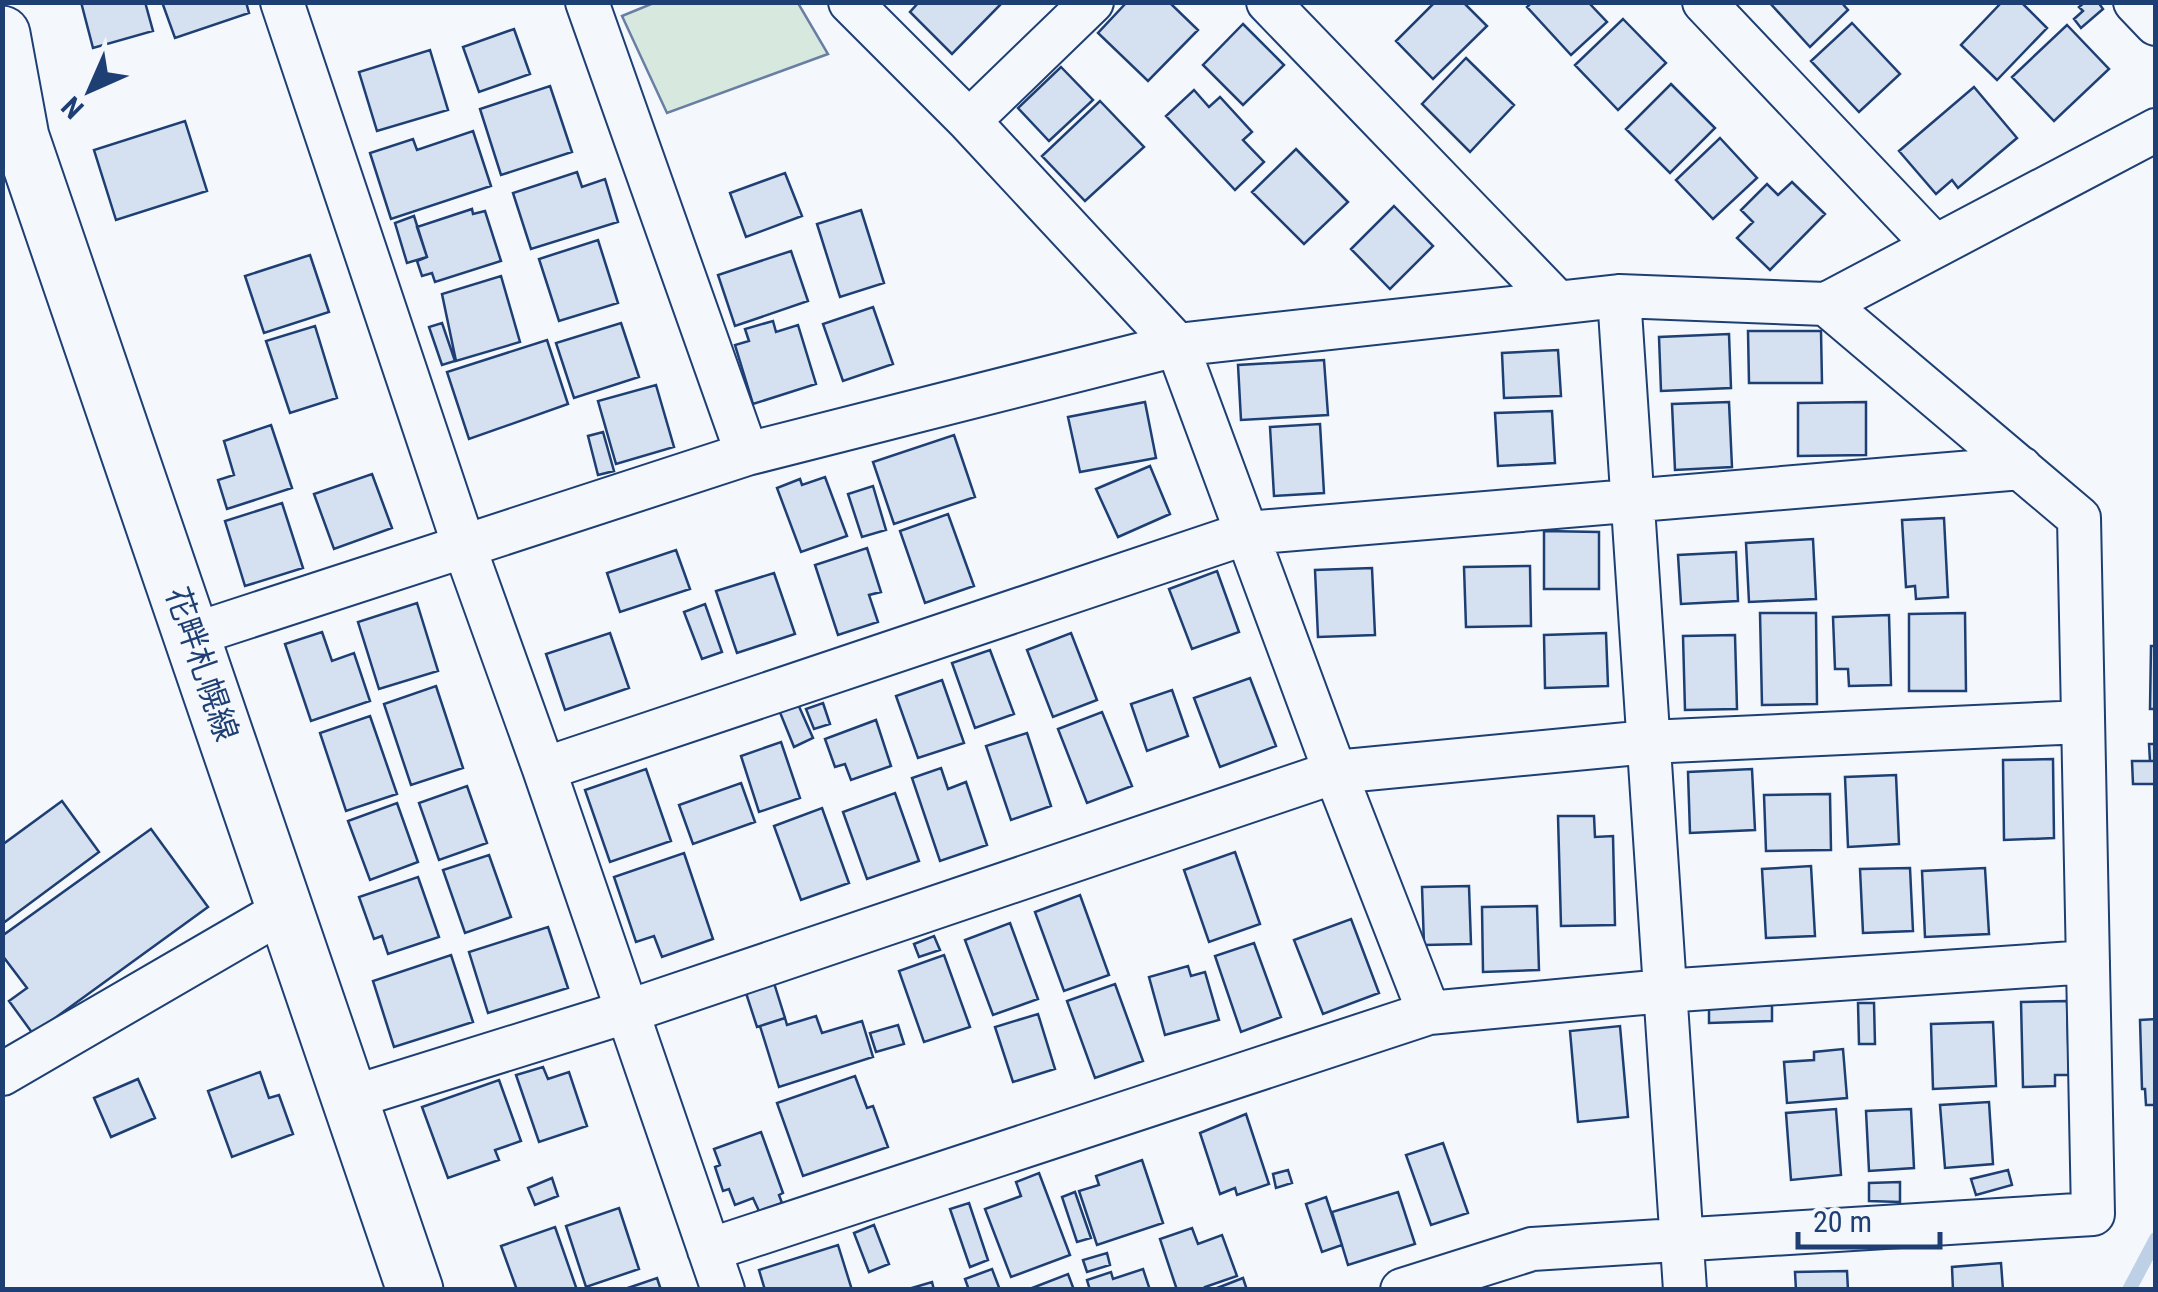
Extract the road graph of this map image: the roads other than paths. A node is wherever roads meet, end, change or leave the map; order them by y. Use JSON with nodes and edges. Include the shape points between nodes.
{"nodes":[{"id":1,"x":282,"y":2,"type":"edge"},
{"id":2,"x":588,"y":2,"type":"edge"},
{"id":3,"x":850,"y":2,"type":"edge"},
{"id":4,"x":1092,"y":2,"type":"edge"},
{"id":5,"x":1268,"y":2,"type":"edge"},
{"id":6,"x":1704,"y":2,"type":"edge"},
{"id":7,"x":2135,"y":2,"type":"edge"},
{"id":8,"x":2156,"y":24,"type":"edge"},
{"id":9,"x":2,"y":34,"type":"edge"},
{"id":10,"x":968,"y":121,"type":"junction"},
{"id":11,"x":2156,"y":130,"type":"edge"},
{"id":12,"x":1935,"y":246,"type":"junction"},
{"id":13,"x":1619,"y":296,"type":"junction"},
{"id":14,"x":1557,"y":302,"type":"junction"},
{"id":15,"x":1826,"y":304,"type":"junction"},
{"id":16,"x":1177,"y":345,"type":"junction"},
{"id":17,"x":747,"y":454,"type":"junction"},
{"id":18,"x":2021,"y":468,"type":"junction"},
{"id":19,"x":1632,"y":499,"type":"junction"},
{"id":20,"x":1247,"y":533,"type":"junction"},
{"id":21,"x":464,"y":546,"type":"junction"},
{"id":22,"x":192,"y":635,"type":"junction"},
{"id":23,"x":2083,"y":722,"type":"junction"},
{"id":24,"x":1648,"y":742,"type":"junction"},
{"id":25,"x":544,"y":769,"type":"junction"},
{"id":26,"x":1335,"y":772,"type":"junction"},
{"id":27,"x":286,"y":909,"type":"junction"},
{"id":28,"x":2088,"y":962,"type":"junction"},
{"id":29,"x":1664,"y":990,"type":"junction"},
{"id":30,"x":629,"y":1011,"type":"junction"},
{"id":31,"x":1429,"y":1013,"type":"junction"},
{"id":32,"x":2,"y":1074,"type":"edge"},
{"id":33,"x":350,"y":1098,"type":"junction"},
{"id":34,"x":1681,"y":1238,"type":"junction"},
{"id":35,"x":716,"y":1270,"type":"edge"},
{"id":36,"x":415,"y":1290,"type":"edge"},
{"id":37,"x":1402,"y":1290,"type":"edge"},
{"id":38,"x":1685,"y":1290,"type":"edge"}],
"edges":[{"from":1,"to":21,"type":"street"},
{"from":2,"to":17,"type":"street"},
{"from":3,"to":10,"type":"street"},
{"from":4,"to":10,"type":"street"},
{"from":5,"to":14,"type":"street"},
{"from":6,"to":12,"type":"street"},
{"from":7,"to":8,"type":"street"},
{"from":9,"to":22,"type":"main road","name":"花畔札幌線","via":[[21,137]]},
{"from":10,"to":16,"type":"street"},
{"from":11,"to":12,"type":"street"},
{"from":12,"to":15,"type":"street"},
{"from":13,"to":14,"type":"street"},
{"from":13,"to":15,"type":"street"},
{"from":13,"to":19,"type":"street"},
{"from":14,"to":16,"type":"street"},
{"from":15,"to":18,"type":"street"},
{"from":16,"to":17,"type":"street"},
{"from":16,"to":20,"type":"street"},
{"from":17,"to":21,"type":"street"},
{"from":18,"to":19,"type":"street"},
{"from":18,"to":23,"type":"street","via":[[2079,518]]},
{"from":19,"to":20,"type":"street"},
{"from":19,"to":24,"type":"street"},
{"from":20,"to":25,"type":"street"},
{"from":20,"to":26,"type":"street"},
{"from":21,"to":22,"type":"street"},
{"from":21,"to":25,"type":"street"},
{"from":22,"to":27,"type":"main road","name":"花畔札幌線"},
{"from":23,"to":24,"type":"street"},
{"from":23,"to":28,"type":"street"},
{"from":24,"to":26,"type":"street"},
{"from":24,"to":29,"type":"street"},
{"from":25,"to":30,"type":"street"},
{"from":26,"to":30,"type":"street"},
{"from":26,"to":31,"type":"street"},
{"from":27,"to":32,"type":"street"},
{"from":27,"to":33,"type":"main road","name":"花畔札幌線"},
{"from":28,"to":29,"type":"street"},
{"from":28,"to":34,"type":"street","via":[[2093,1214]]},
{"from":29,"to":31,"type":"street"},
{"from":29,"to":34,"type":"street"},
{"from":30,"to":33,"type":"street"},
{"from":30,"to":35,"type":"street"},
{"from":31,"to":35,"type":"street"},
{"from":33,"to":36,"type":"main road","name":"花畔札幌線"},
{"from":34,"to":37,"type":"street","via":[[1532,1249]]},
{"from":34,"to":38,"type":"street"}]}
